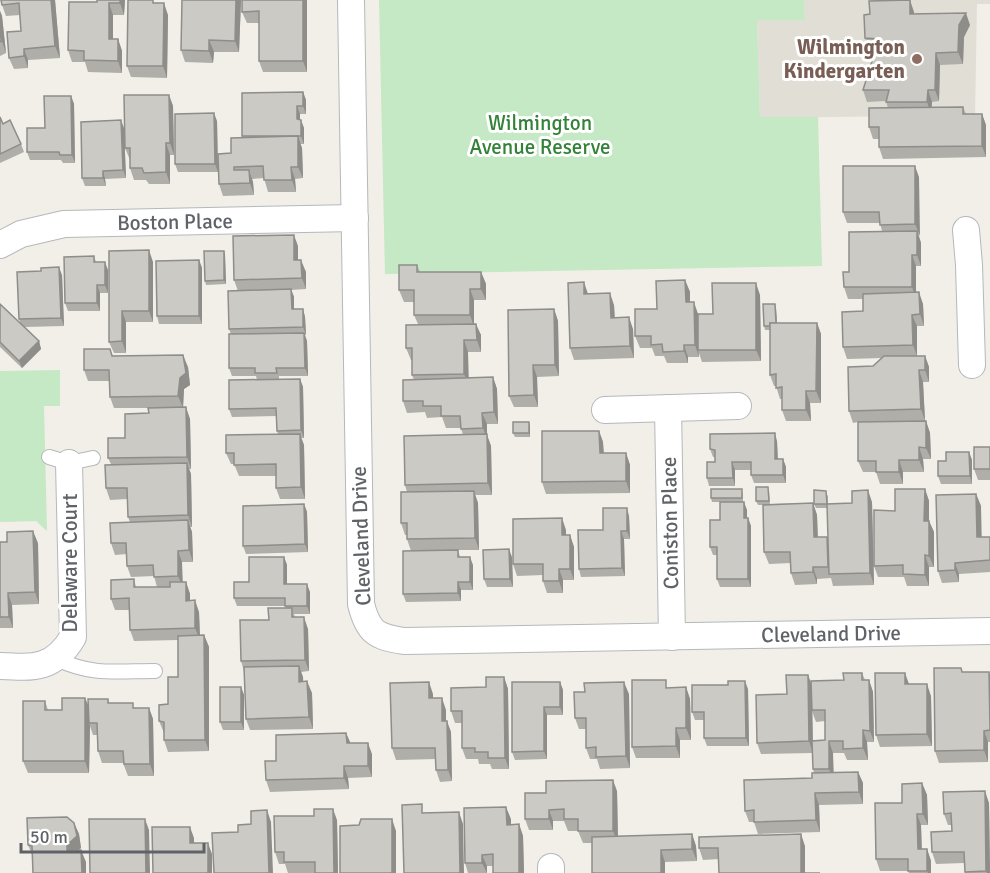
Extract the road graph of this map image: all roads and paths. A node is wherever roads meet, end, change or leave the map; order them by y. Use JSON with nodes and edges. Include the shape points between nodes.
{"nodes":[{"id":1,"x":351,"y":0,"type":"edge"},
{"id":2,"x":355,"y":218,"type":"junction"},
{"id":3,"x":966,"y":230,"type":"dead end"},
{"id":4,"x":0,"y":245,"type":"edge"},
{"id":5,"x":980,"y":265,"type":"edge"},
{"id":6,"x":972,"y":365,"type":"dead end"},
{"id":7,"x":738,"y":405,"type":"dead end"},
{"id":8,"x":668,"y":408,"type":"junction"},
{"id":9,"x":605,"y":410,"type":"dead end"},
{"id":10,"x":71,"y":459,"type":"dead end"},
{"id":11,"x":990,"y":631,"type":"edge"},
{"id":12,"x":672,"y":637,"type":"junction"},
{"id":13,"x":57,"y":659,"type":"junction"},
{"id":14,"x":0,"y":666,"type":"edge"},
{"id":15,"x":155,"y":671,"type":"dead end"}],
"edges":[{"from":1,"to":2,"type":"street","name":"Cleveland Drive"},
{"from":2,"to":4,"type":"street","name":"Boston Place","via":[[64,224],[21,234]]},
{"from":2,"to":12,"type":"street","name":"Cleveland Drive","via":[[361,604],[369,627],[382,637],[404,641]]},
{"from":3,"to":5,"type":"street"},
{"from":5,"to":6,"type":"street"},
{"from":7,"to":8,"type":"street"},
{"from":8,"to":9,"type":"street"},
{"from":8,"to":12,"type":"street","name":"Coniston Place"},
{"from":10,"to":13,"type":"street","name":"Delaware Court","via":[[73,637]]},
{"from":11,"to":12,"type":"street","name":"Cleveland Drive"},
{"from":13,"to":14,"type":"street","name":"Delaware Court","via":[[24,667]]},
{"from":13,"to":15,"type":"lane","name":"Delaware Court","via":[[95,672]]}]}
